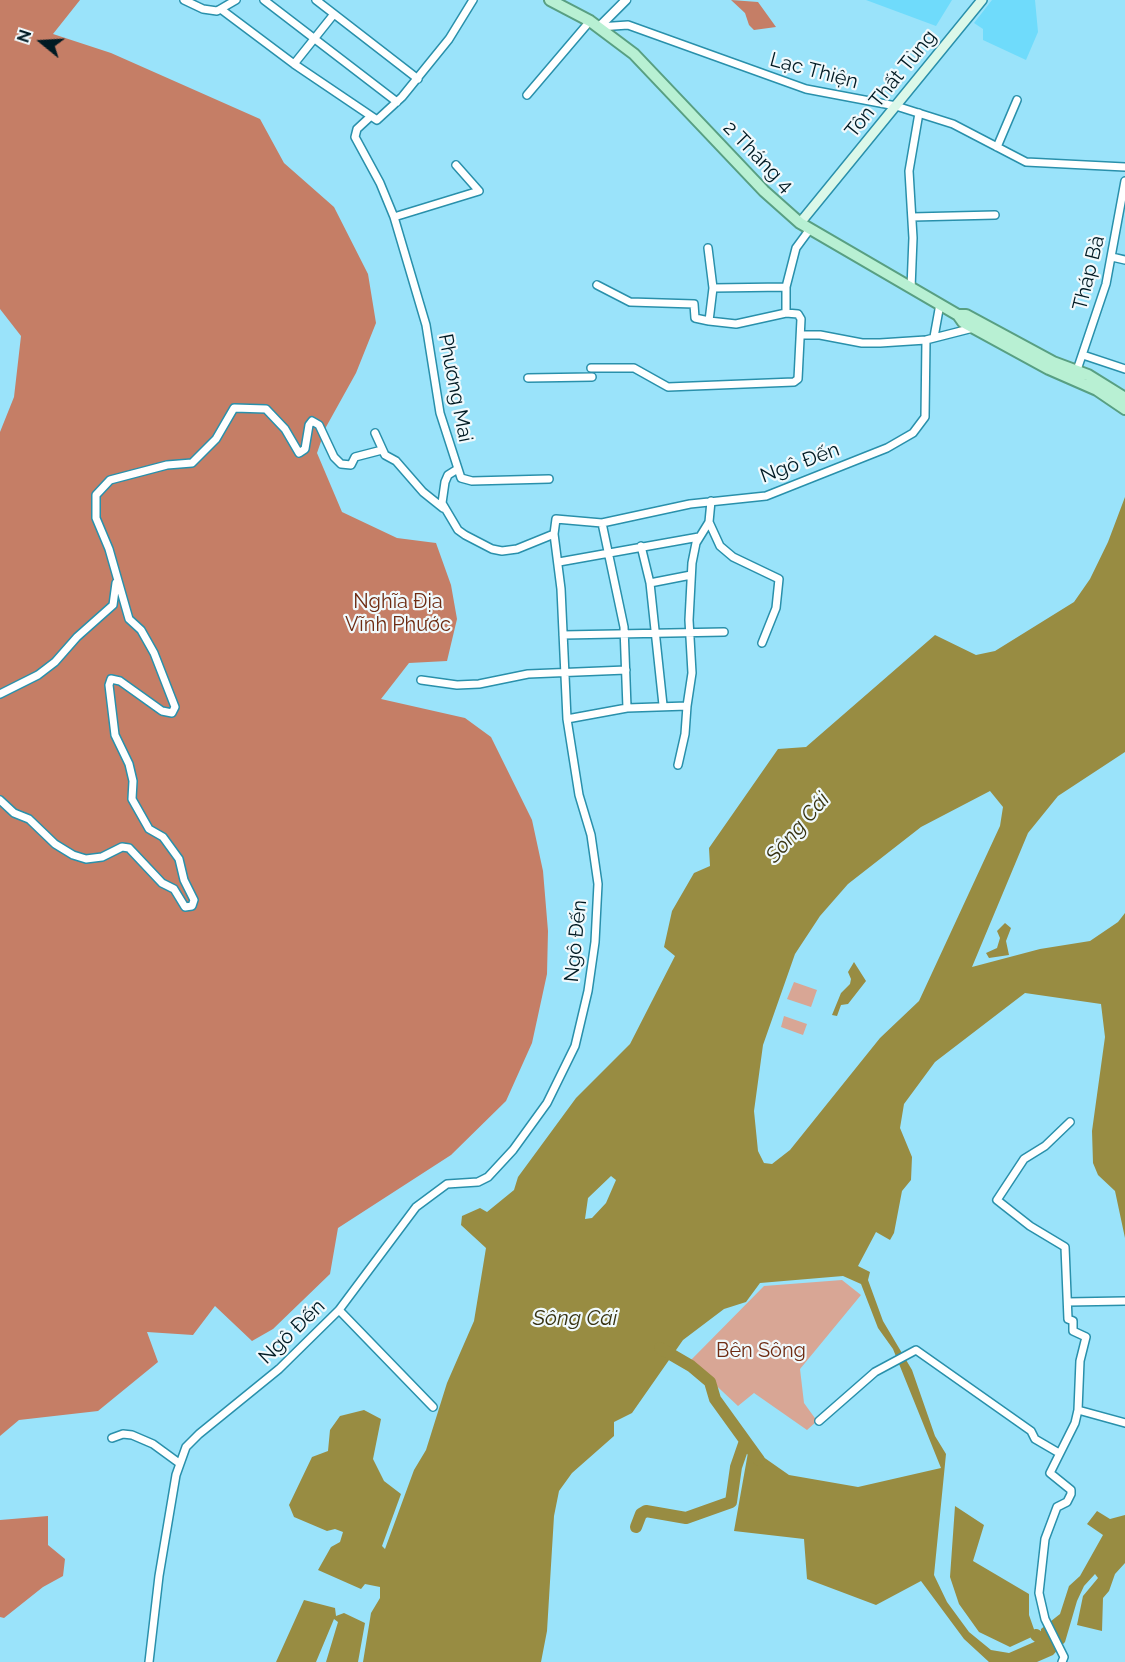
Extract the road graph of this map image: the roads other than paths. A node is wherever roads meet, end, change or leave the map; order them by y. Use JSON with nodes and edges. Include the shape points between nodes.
{"nodes":[{"id":1,"x":184,"y":0,"type":"edge"},
{"id":2,"x":236,"y":0,"type":"edge"},
{"id":3,"x":264,"y":0,"type":"edge"},
{"id":4,"x":316,"y":0,"type":"edge"},
{"id":5,"x":473,"y":0,"type":"edge"},
{"id":6,"x":550,"y":0,"type":"edge"},
{"id":7,"x":626,"y":0,"type":"edge"},
{"id":8,"x":982,"y":0,"type":"edge"},
{"id":9,"x":222,"y":10,"type":"junction"},
{"id":10,"x":334,"y":14,"type":"junction"},
{"id":11,"x":594,"y":24,"type":"junction"},
{"id":12,"x":315,"y":38,"type":"junction"},
{"id":13,"x":294,"y":64,"type":"junction"},
{"id":14,"x":418,"y":79,"type":"junction"},
{"id":15,"x":527,"y":95,"type":"dead end"},
{"id":16,"x":1017,"y":100,"type":"dead end"},
{"id":17,"x":397,"y":102,"type":"junction"},
{"id":18,"x":896,"y":106,"type":"junction"},
{"id":19,"x":920,"y":113,"type":"junction"},
{"id":20,"x":371,"y":116,"type":"junction"},
{"id":21,"x":996,"y":147,"type":"junction"},
{"id":22,"x":456,"y":165,"type":"dead end"},
{"id":23,"x":1125,"y":167,"type":"edge"},
{"id":24,"x":1125,"y":181,"type":"edge"},
{"id":25,"x":995,"y":215,"type":"dead end"},
{"id":26,"x":394,"y":217,"type":"junction"},
{"id":27,"x":912,"y":217,"type":"junction"},
{"id":28,"x":805,"y":225,"type":"junction"},
{"id":29,"x":708,"y":248,"type":"dead end"},
{"id":30,"x":1112,"y":257,"type":"junction"},
{"id":31,"x":1125,"y":260,"type":"edge"},
{"id":32,"x":597,"y":285,"type":"dead end"},
{"id":33,"x":786,"y":287,"type":"junction"},
{"id":34,"x":713,"y":288,"type":"junction"},
{"id":35,"x":911,"y":288,"type":"junction"},
{"id":36,"x":940,"y":304,"type":"junction"},
{"id":37,"x":786,"y":313,"type":"junction"},
{"id":38,"x":958,"y":315,"type":"junction"},
{"id":39,"x":709,"y":321,"type":"junction"},
{"id":40,"x":973,"y":328,"type":"junction"},
{"id":41,"x":801,"y":335,"type":"junction"},
{"id":42,"x":934,"y":337,"type":"junction"},
{"id":43,"x":926,"y":340,"type":"junction"},
{"id":44,"x":1083,"y":355,"type":"junction"},
{"id":45,"x":591,"y":368,"type":"dead end"},
{"id":46,"x":1125,"y":369,"type":"edge"},
{"id":47,"x":1077,"y":370,"type":"junction"},
{"id":48,"x":592,"y":377,"type":"dead end"},
{"id":49,"x":528,"y":378,"type":"dead end"},
{"id":50,"x":1110,"y":393,"type":"junction"},
{"id":51,"x":1125,"y":398,"type":"edge"},
{"id":52,"x":1125,"y":409,"type":"edge"},
{"id":53,"x":375,"y":433,"type":"dead end"},
{"id":54,"x":382,"y":450,"type":"junction"},
{"id":55,"x":456,"y":470,"type":"junction"},
{"id":56,"x":549,"y":479,"type":"dead end"},
{"id":57,"x":711,"y":501,"type":"junction"},
{"id":58,"x":443,"y":507,"type":"junction"},
{"id":59,"x":709,"y":522,"type":"junction"},
{"id":60,"x":602,"y":523,"type":"junction"},
{"id":61,"x":554,"y":534,"type":"junction"},
{"id":62,"x":699,"y":537,"type":"junction"},
{"id":63,"x":641,"y":546,"type":"junction"},
{"id":64,"x":608,"y":552,"type":"junction"},
{"id":65,"x":559,"y":562,"type":"junction"},
{"id":66,"x":691,"y":575,"type":"junction"},
{"id":67,"x":116,"y":581,"type":"junction"},
{"id":68,"x":650,"y":583,"type":"junction"},
{"id":69,"x":724,"y":632,"type":"dead end"},
{"id":70,"x":624,"y":633,"type":"junction"},
{"id":71,"x":657,"y":634,"type":"junction"},
{"id":72,"x":689,"y":634,"type":"junction"},
{"id":73,"x":563,"y":635,"type":"junction"},
{"id":74,"x":762,"y":644,"type":"dead end"},
{"id":75,"x":626,"y":670,"type":"junction"},
{"id":76,"x":563,"y":672,"type":"junction"},
{"id":77,"x":421,"y":680,"type":"dead end"},
{"id":78,"x":0,"y":694,"type":"edge"},
{"id":79,"x":663,"y":705,"type":"junction"},
{"id":80,"x":687,"y":706,"type":"junction"},
{"id":81,"x":627,"y":708,"type":"junction"},
{"id":82,"x":567,"y":719,"type":"junction"},
{"id":83,"x":678,"y":765,"type":"dead end"},
{"id":84,"x":0,"y":800,"type":"edge"},
{"id":85,"x":1070,"y":1122,"type":"dead end"},
{"id":86,"x":1125,"y":1301,"type":"edge"},
{"id":87,"x":1068,"y":1302,"type":"junction"},
{"id":88,"x":339,"y":1310,"type":"junction"},
{"id":89,"x":433,"y":1407,"type":"dead end"},
{"id":90,"x":1078,"y":1410,"type":"junction"},
{"id":91,"x":819,"y":1421,"type":"dead end"},
{"id":92,"x":1125,"y":1423,"type":"edge"},
{"id":93,"x":112,"y":1438,"type":"dead end"},
{"id":94,"x":1059,"y":1453,"type":"junction"},
{"id":95,"x":179,"y":1463,"type":"junction"},
{"id":96,"x":149,"y":1662,"type":"edge"},
{"id":97,"x":1062,"y":1662,"type":"edge"}],
"edges":[{"from":1,"to":9,"type":"street","via":[[202,9]]},
{"from":2,"to":9,"type":"street"},
{"from":3,"to":12,"type":"street"},
{"from":4,"to":10,"type":"street"},
{"from":5,"to":14,"type":"street"},
{"from":6,"to":11,"type":"main road","name":"2 Tháng 4"},
{"from":7,"to":11,"type":"street"},
{"from":8,"to":18,"type":"main road","name":"Tôn Thất Tùng"},
{"from":9,"to":13,"type":"street"},
{"from":10,"to":12,"type":"street"},
{"from":10,"to":14,"type":"street"},
{"from":11,"to":15,"type":"street"},
{"from":11,"to":18,"type":"street","name":"Lạc Thiện","via":[[628,25],[806,89]]},
{"from":11,"to":28,"type":"main road","name":"2 Tháng 4","via":[[634,54],[764,191]]},
{"from":12,"to":13,"type":"street"},
{"from":12,"to":17,"type":"street"},
{"from":13,"to":20,"type":"street"},
{"from":14,"to":17,"type":"street"},
{"from":16,"to":21,"type":"street"},
{"from":17,"to":20,"type":"street","via":[[377,120]]},
{"from":18,"to":19,"type":"street","name":"Lạc Thiện"},
{"from":18,"to":28,"type":"main road","name":"Tôn Thất Tùng"},
{"from":19,"to":21,"type":"street","name":"Lạc Thiện","via":[[963,128]]},
{"from":19,"to":27,"type":"street","via":[[909,171]]},
{"from":20,"to":26,"type":"street","name":"Phương Mai","via":[[357,129],[355,137]]},
{"from":21,"to":23,"type":"street","name":"Lạc Thiện","via":[[1035,164]]},
{"from":22,"to":26,"type":"street","via":[[479,191]]},
{"from":24,"to":30,"type":"street","name":"Tháp Bà"},
{"from":25,"to":27,"type":"street"},
{"from":26,"to":55,"type":"street","name":"Phương Mai","via":[[426,325],[436,398]]},
{"from":27,"to":35,"type":"street"},
{"from":28,"to":33,"type":"street"},
{"from":28,"to":35,"type":"main road","name":"2 Tháng 4"},
{"from":29,"to":34,"type":"street"},
{"from":30,"to":31,"type":"street"},
{"from":30,"to":44,"type":"street","name":"Tháp Bà"},
{"from":32,"to":39,"type":"street","via":[[630,302],[694,304],[694,318]]},
{"from":33,"to":34,"type":"street"},
{"from":33,"to":37,"type":"street"},
{"from":34,"to":39,"type":"street"},
{"from":35,"to":36,"type":"main road","name":"2 Tháng 4"},
{"from":36,"to":38,"type":"main road","name":"2 Tháng 4"},
{"from":36,"to":42,"type":"street"},
{"from":37,"to":39,"type":"street","via":[[736,324]]},
{"from":37,"to":41,"type":"street","via":[[798,314]]},
{"from":38,"to":40,"type":"main road","name":"2 Tháng 4"},
{"from":38,"to":47,"type":"main road","name":"2 Tháng 4","via":[[966,315],[1053,362]]},
{"from":40,"to":42,"type":"street"},
{"from":40,"to":50,"type":"main road","name":"2 Tháng 4","via":[[1049,369]]},
{"from":41,"to":43,"type":"street","via":[[862,343]]},
{"from":41,"to":45,"type":"street","via":[[798,379],[794,382],[668,387],[634,368]]},
{"from":42,"to":43,"type":"street"},
{"from":43,"to":57,"type":"street","name":"Ngô Đến","via":[[926,410],[913,433],[887,448],[781,491]]},
{"from":44,"to":46,"type":"street"},
{"from":44,"to":47,"type":"street","name":"Tháp Bà"},
{"from":47,"to":50,"type":"main road","name":"2 Tháng 4"},
{"from":48,"to":49,"type":"street"},
{"from":50,"to":51,"type":"main road"},
{"from":50,"to":52,"type":"main road"},
{"from":53,"to":54,"type":"street"},
{"from":54,"to":58,"type":"street"},
{"from":54,"to":67,"type":"street","via":[[361,455],[351,465],[336,461],[314,421],[309,425],[306,449],[299,453],[285,429],[266,409],[234,408],[216,439],[192,462],[110,480],[98,490],[94,500],[96,518],[109,549]]},
{"from":55,"to":56,"type":"street","name":"Phương Mai","via":[[468,481]]},
{"from":55,"to":58,"type":"street","via":[[445,482]]},
{"from":57,"to":59,"type":"street"},
{"from":57,"to":60,"type":"street","name":"Ngô Đến"},
{"from":58,"to":61,"type":"street","via":[[458,530],[497,551],[517,549]]},
{"from":59,"to":62,"type":"street"},
{"from":59,"to":74,"type":"street","via":[[720,546],[733,557],[779,579],[776,608]]},
{"from":60,"to":61,"type":"street","name":"Ngô Đến","via":[[556,519]]},
{"from":60,"to":64,"type":"street"},
{"from":61,"to":65,"type":"street","name":"Ngô Đến"},
{"from":62,"to":63,"type":"street"},
{"from":62,"to":66,"type":"street"},
{"from":63,"to":64,"type":"street"},
{"from":63,"to":68,"type":"street"},
{"from":64,"to":65,"type":"street"},
{"from":64,"to":70,"type":"street"},
{"from":65,"to":73,"type":"street","name":"Ngô Đến"},
{"from":66,"to":68,"type":"street"},
{"from":66,"to":72,"type":"street"},
{"from":67,"to":78,"type":"street","via":[[113,605],[55,662]]},
{"from":67,"to":84,"type":"street","via":[[129,619],[141,630],[154,653],[176,707],[172,712],[162,711],[120,681],[111,679],[115,735],[129,764],[132,799],[149,829],[163,837],[179,859],[194,903],[190,908],[185,906],[174,889],[162,883],[129,848],[122,847],[102,857],[86,859],[73,855]]},
{"from":68,"to":71,"type":"street"},
{"from":69,"to":72,"type":"street"},
{"from":70,"to":71,"type":"street"},
{"from":70,"to":73,"type":"street"},
{"from":70,"to":75,"type":"street"},
{"from":71,"to":72,"type":"street"},
{"from":71,"to":79,"type":"street"},
{"from":72,"to":80,"type":"street","via":[[692,673]]},
{"from":73,"to":76,"type":"street","name":"Ngô Đến"},
{"from":75,"to":76,"type":"street"},
{"from":75,"to":81,"type":"street"},
{"from":76,"to":77,"type":"street","via":[[520,675],[478,684]]},
{"from":76,"to":82,"type":"street","name":"Ngô Đến"},
{"from":79,"to":80,"type":"street"},
{"from":79,"to":81,"type":"street"},
{"from":80,"to":83,"type":"street"},
{"from":81,"to":82,"type":"street"},
{"from":82,"to":88,"type":"street","name":"Ngô Đến","via":[[598,888],[596,942],[575,1046],[547,1103],[513,1150],[488,1177],[478,1182],[447,1184],[416,1207]]},
{"from":85,"to":87,"type":"street","via":[[1045,1146],[1024,1159],[997,1200],[1065,1247]]},
{"from":86,"to":87,"type":"street"},
{"from":87,"to":90,"type":"street","via":[[1073,1331],[1086,1337],[1080,1361]]},
{"from":88,"to":89,"type":"street"},
{"from":88,"to":95,"type":"street","name":"Ngô Đến","via":[[279,1369],[193,1439]]},
{"from":90,"to":92,"type":"street"},
{"from":90,"to":94,"type":"street"},
{"from":91,"to":94,"type":"street","via":[[869,1376],[917,1350],[1031,1431],[1035,1440]]},
{"from":93,"to":95,"type":"street","via":[[132,1435],[153,1444]]},
{"from":94,"to":97,"type":"street","via":[[1050,1473],[1072,1492],[1067,1502],[1057,1507],[1044,1546],[1039,1593]]},
{"from":95,"to":96,"type":"street","name":"Ngô Đến"}]}
